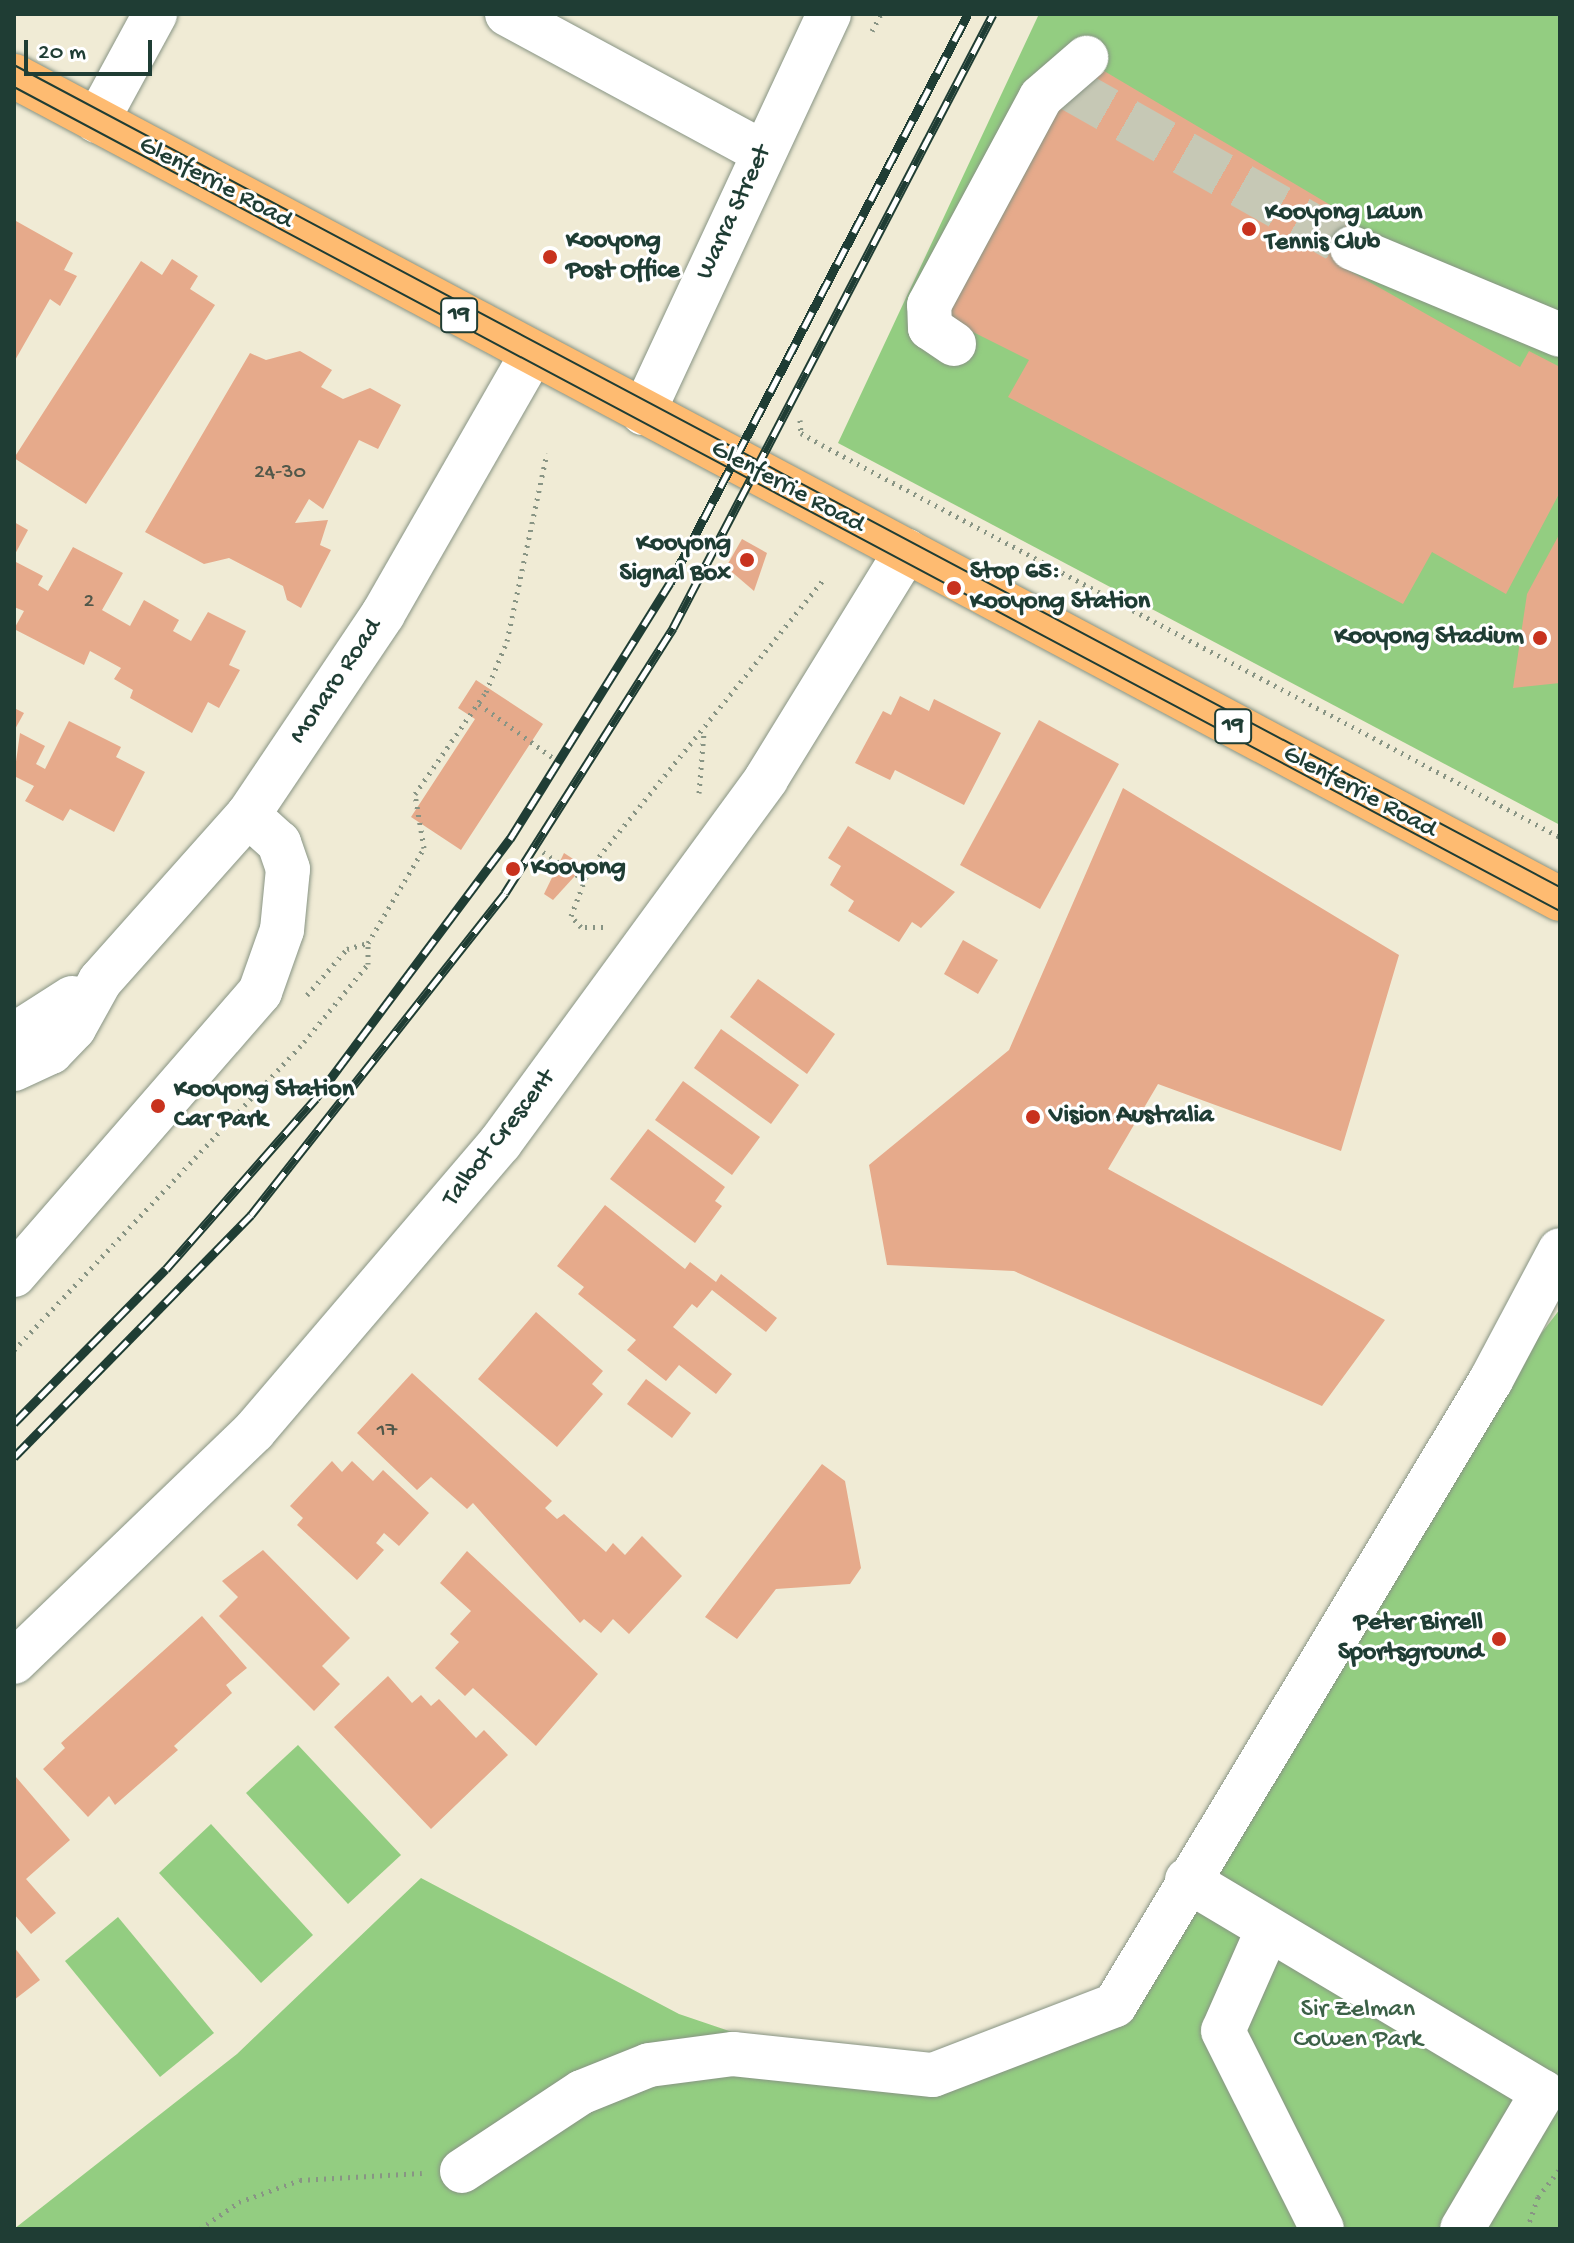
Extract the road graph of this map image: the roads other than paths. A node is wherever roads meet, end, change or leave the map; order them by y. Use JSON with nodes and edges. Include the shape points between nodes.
{"nodes":[{"id":1,"x":155,"y":14,"type":"edge"},
{"id":2,"x":508,"y":14,"type":"edge"},
{"id":3,"x":829,"y":14,"type":"edge"},
{"id":4,"x":14,"y":76,"type":"edge"},
{"id":5,"x":1071,"y":76,"type":"dead end"},
{"id":6,"x":97,"y":121,"type":"junction"},
{"id":7,"x":762,"y":152,"type":"junction"},
{"id":8,"x":1352,"y":248,"type":"tunnel mouth"},
{"id":9,"x":1560,"y":335,"type":"edge"},
{"id":10,"x":954,"y":344,"type":"dead end"},
{"id":11,"x":532,"y":354,"type":"junction"},
{"id":12,"x":643,"y":413,"type":"junction"},
{"id":13,"x":906,"y":551,"type":"junction"},
{"id":14,"x":248,"y":815,"type":"junction"},
{"id":15,"x":1560,"y":899,"type":"edge"},
{"id":16,"x":100,"y":981,"type":"junction"},
{"id":17,"x":14,"y":1035,"type":"edge"},
{"id":18,"x":14,"y":1069,"type":"edge"},
{"id":19,"x":1560,"y":1250,"type":"edge"},
{"id":20,"x":14,"y":1275,"type":"edge"},
{"id":21,"x":14,"y":1662,"type":"edge"},
{"id":22,"x":1187,"y":1880,"type":"junction"},
{"id":23,"x":1268,"y":1929,"type":"junction"},
{"id":24,"x":462,"y":2171,"type":"road end"},
{"id":25,"x":1322,"y":2229,"type":"edge"},
{"id":26,"x":1462,"y":2229,"type":"edge"}],
"edges":[{"from":1,"to":6,"type":"street"},
{"from":2,"to":7,"type":"street"},
{"from":3,"to":7,"type":"street","name":"Warra Street"},
{"from":4,"to":6,"type":"main road","name":"Glenferrie Road","number":"19"},
{"from":5,"to":10,"type":"street","via":[[1041,97],[929,305],[930,328]]},
{"from":6,"to":11,"type":"main road","name":"Glenferrie Road","number":"19"},
{"from":7,"to":12,"type":"street","name":"Warra Street"},
{"from":8,"to":9,"type":"street"},
{"from":11,"to":12,"type":"main road","name":"Glenferrie Road","number":"19"},
{"from":11,"to":14,"type":"street","name":"Monaro Road","via":[[383,614]]},
{"from":12,"to":13,"type":"main road","name":"Glenferrie Road","number":"19"},
{"from":13,"to":15,"type":"main road","name":"Glenferrie Road","number":"19"},
{"from":13,"to":21,"type":"street","name":"Talbot Crescent","via":[[766,779],[500,1143],[254,1431]]},
{"from":14,"to":16,"type":"street","name":"Monaro Road"},
{"from":14,"to":20,"type":"street","via":[[279,843],[288,869],[282,930],[260,991]]},
{"from":16,"to":17,"type":"street","name":"Monaro Road"},
{"from":16,"to":18,"type":"street","name":"Monaro Road","via":[[51,1052]]},
{"from":19,"to":22,"type":"street","via":[[1491,1380]]},
{"from":22,"to":23,"type":"street"},
{"from":22,"to":24,"type":"street","via":[[1115,2005],[933,2075],[733,2054],[649,2065],[582,2092]]},
{"from":23,"to":25,"type":"street","via":[[1223,2031]]},
{"from":23,"to":26,"type":"street","via":[[1543,2092]]}]}
